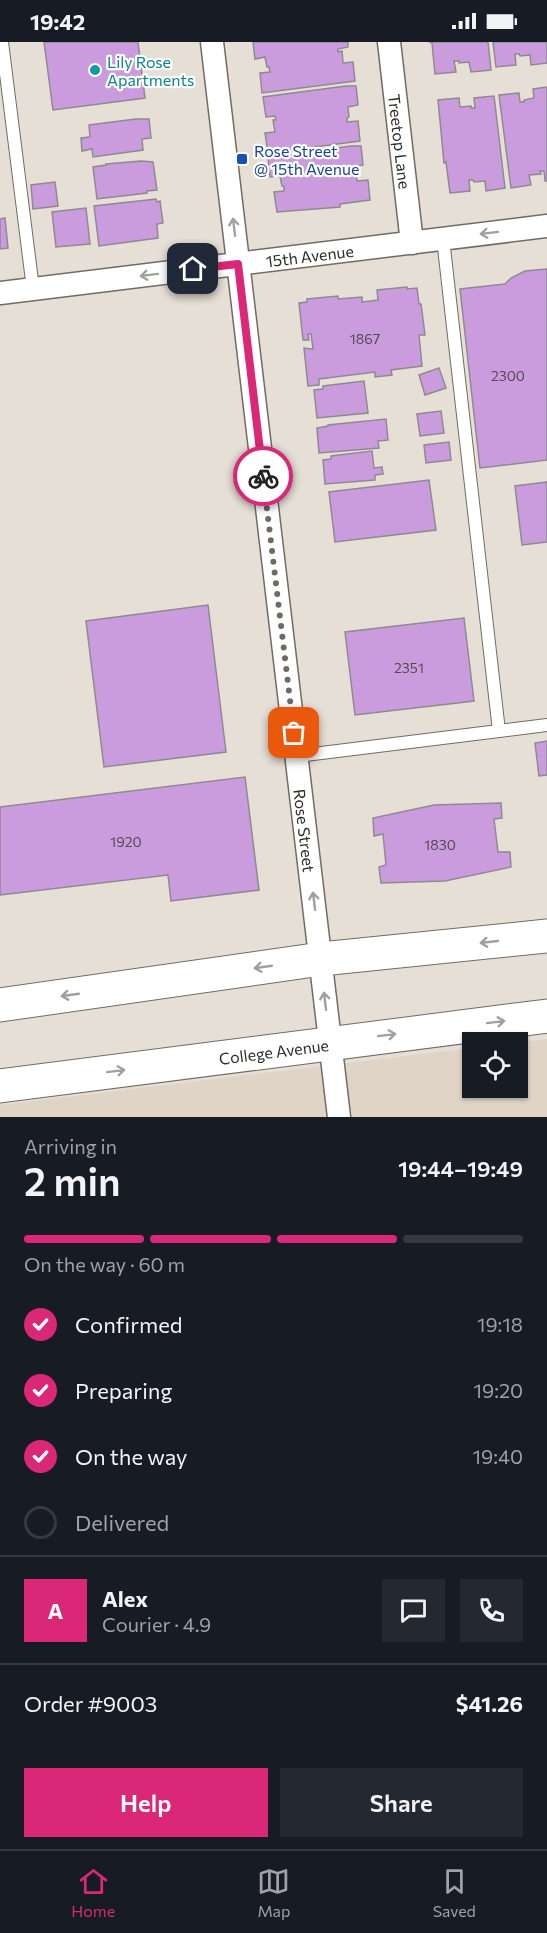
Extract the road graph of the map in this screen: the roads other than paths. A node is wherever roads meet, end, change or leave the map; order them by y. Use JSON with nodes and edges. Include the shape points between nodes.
{"nodes":[{"id":1,"x":2,"y":42,"type":"edge"},
{"id":2,"x":212,"y":42,"type":"edge"},
{"id":3,"x":389,"y":42,"type":"edge"},
{"id":4,"x":547,"y":226,"type":"edge"},
{"id":5,"x":443,"y":239,"type":"junction"},
{"id":6,"x":412,"y":243,"type":"junction"},
{"id":7,"x":238,"y":264,"type":"junction"},
{"id":8,"x":33,"y":289,"type":"junction"},
{"id":9,"x":0,"y":293,"type":"edge"},
{"id":10,"x":547,"y":725,"type":"edge"},
{"id":11,"x":499,"y":731,"type":"junction"},
{"id":12,"x":297,"y":756,"type":"junction"},
{"id":13,"x":547,"y":936,"type":"edge"},
{"id":14,"x":321,"y":959,"type":"junction"},
{"id":15,"x":0,"y":1005,"type":"edge"},
{"id":16,"x":547,"y":1016,"type":"edge"},
{"id":17,"x":330,"y":1043,"type":"junction"},
{"id":18,"x":0,"y":1086,"type":"edge"},
{"id":19,"x":339,"y":1117,"type":"edge"}],
"edges":[{"from":1,"to":8,"type":"lane"},
{"from":7,"to":2,"type":"street","name":"Rose Street","one_way":true},
{"from":3,"to":6,"type":"street","name":"Treetop Lane"},
{"from":4,"to":5,"type":"street","name":"15th Avenue","one_way":true},
{"from":5,"to":6,"type":"street","name":"15th Avenue"},
{"from":5,"to":11,"type":"lane"},
{"from":6,"to":7,"type":"street","name":"15th Avenue"},
{"from":7,"to":8,"type":"street","name":"15th Avenue","one_way":true},
{"from":7,"to":12,"type":"street","name":"Rose Street"},
{"from":8,"to":9,"type":"street","name":"15th Avenue"},
{"from":10,"to":11,"type":"lane"},
{"from":11,"to":12,"type":"lane"},
{"from":14,"to":12,"type":"street","name":"Rose Street","one_way":true},
{"from":13,"to":14,"type":"main road","one_way":true},
{"from":14,"to":15,"type":"main road","one_way":true},
{"from":17,"to":14,"type":"street","name":"Rose Street","one_way":true},
{"from":17,"to":16,"type":"main road","name":"College Avenue","one_way":true},
{"from":18,"to":17,"type":"main road","name":"College Avenue","one_way":true},
{"from":17,"to":19,"type":"street","name":"Rose Street"}]}
